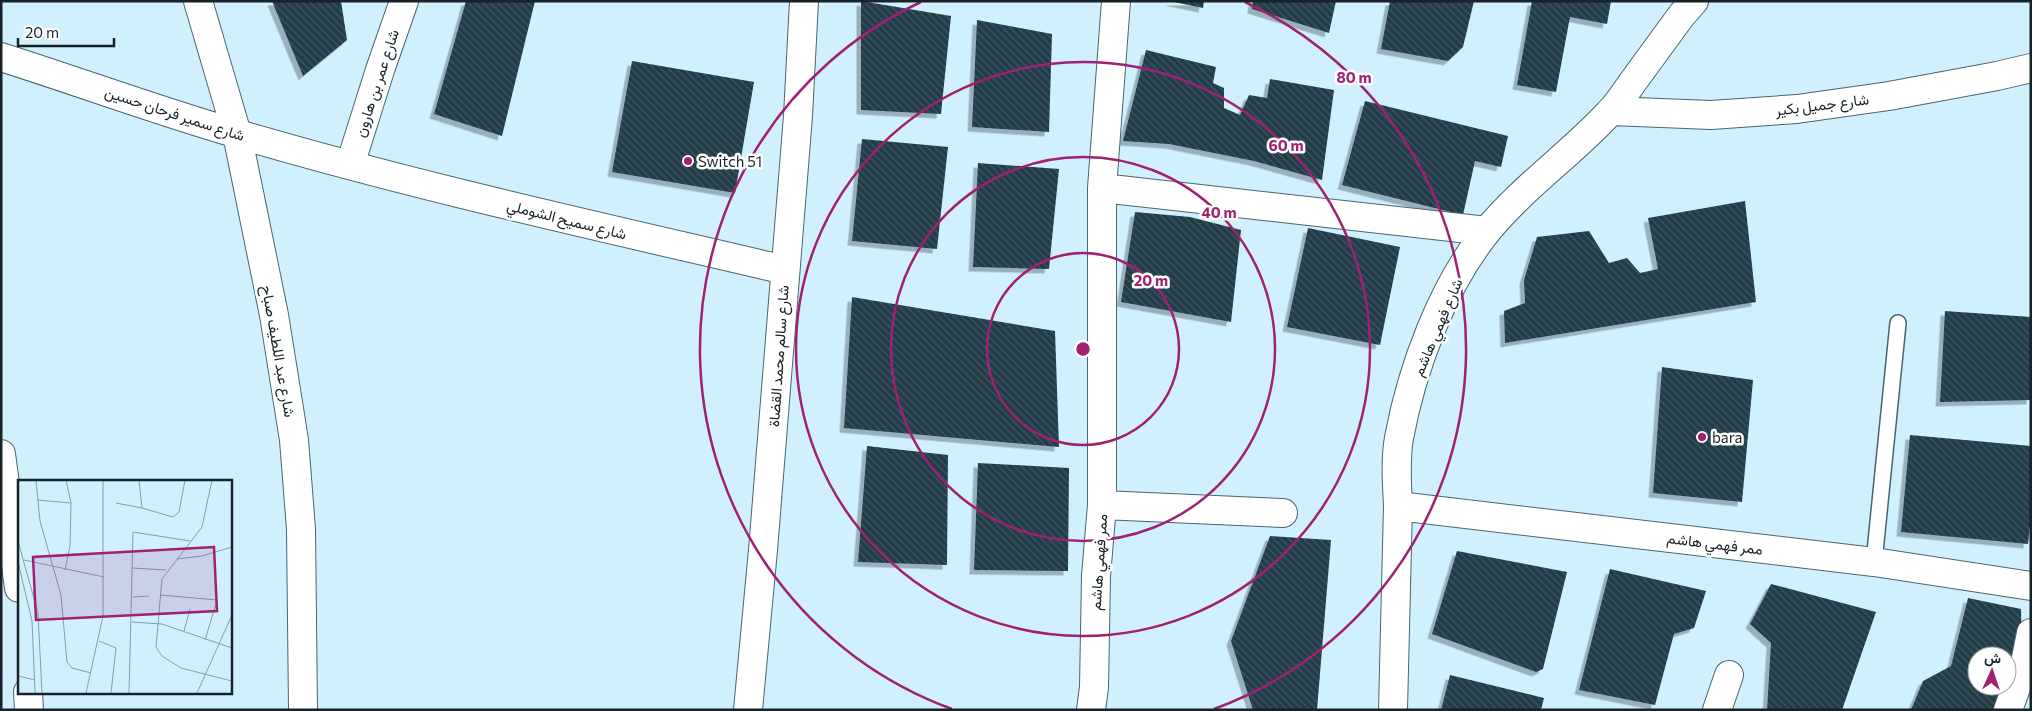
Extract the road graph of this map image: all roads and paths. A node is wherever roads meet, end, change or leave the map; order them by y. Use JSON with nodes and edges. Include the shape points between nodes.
{"nodes":[{"id":1,"x":198,"y":1,"type":"edge"},
{"id":2,"x":404,"y":1,"type":"edge"},
{"id":3,"x":804,"y":1,"type":"edge"},
{"id":4,"x":1116,"y":1,"type":"edge"},
{"id":5,"x":1694,"y":1,"type":"edge"},
{"id":6,"x":1,"y":57,"type":"edge"},
{"id":7,"x":2031,"y":68,"type":"edge"},
{"id":8,"x":1611,"y":111,"type":"junction"},
{"id":9,"x":236,"y":134,"type":"junction"},
{"id":10,"x":350,"y":165,"type":"junction"},
{"id":11,"x":1102,"y":188,"type":"junction"},
{"id":12,"x":1487,"y":231,"type":"junction"},
{"id":13,"x":785,"y":270,"type":"junction"},
{"id":14,"x":1898,"y":323,"type":"dead end"},
{"id":15,"x":1,"y":454,"type":"edge"},
{"id":16,"x":1102,"y":505,"type":"junction"},
{"id":17,"x":1398,"y":506,"type":"junction"},
{"id":18,"x":1283,"y":513,"type":"dead end"},
{"id":19,"x":1874,"y":562,"type":"junction"},
{"id":20,"x":18,"y":581,"type":"edge"},
{"id":21,"x":2031,"y":586,"type":"edge"},
{"id":22,"x":2031,"y":633,"type":"edge"},
{"id":23,"x":1729,"y":675,"type":"dead end"},
{"id":24,"x":28,"y":694,"type":"edge"},
{"id":25,"x":29,"y":710,"type":"edge"},
{"id":26,"x":303,"y":710,"type":"edge"},
{"id":27,"x":748,"y":710,"type":"edge"},
{"id":28,"x":1091,"y":710,"type":"edge"},
{"id":29,"x":1393,"y":710,"type":"edge"},
{"id":30,"x":1717,"y":710,"type":"edge"},
{"id":31,"x":2008,"y":710,"type":"edge"}],
"edges":[{"from":1,"to":9,"type":"main road","name":"شارع عبد اللطيف صباح"},
{"from":2,"to":10,"type":"main road","name":"شارع عمر بن هارون"},
{"from":3,"to":13,"type":"main road","name":"شارع سالم محمد القضاة"},
{"from":4,"to":11,"type":"main road"},
{"from":5,"to":8,"type":"main road","name":"شارع فهمي هاشم"},
{"from":6,"to":9,"type":"main road","name":"شارع سمير فرحان حسين"},
{"from":7,"to":8,"type":"main road","name":"شارع جميل بكير","via":[[1889,96],[1797,109],[1711,115]]},
{"from":8,"to":12,"type":"main road","name":"شارع فهمي هاشم"},
{"from":9,"to":10,"type":"main road","name":"شارع سمير فرحان حسين"},
{"from":9,"to":26,"type":"main road","name":"شارع عبد اللطيف صباح","via":[[274,315],[294,440],[301,529]]},
{"from":10,"to":13,"type":"main road","name":"شارع سميح الشوملي"},
{"from":11,"to":12,"type":"main road"},
{"from":11,"to":16,"type":"main road"},
{"from":12,"to":17,"type":"main road","name":"شارع فهمي هاشم","via":[[1454,280],[1434,324],[1414,382],[1399,440]]},
{"from":13,"to":27,"type":"main road","name":"شارع سالم محمد القضاة"},
{"from":14,"to":19,"type":"lane"},
{"from":15,"to":20,"type":"main road"},
{"from":16,"to":18,"type":"main road","name":"ممر فهمي هاشم"},
{"from":16,"to":28,"type":"main road","name":"ممر فهمي هاشم"},
{"from":17,"to":19,"type":"main road","name":"ممر فهمي هاشم"},
{"from":17,"to":29,"type":"main road","name":"شارع فهمي هاشم"},
{"from":19,"to":21,"type":"main road","name":"ممر فهمي هاشم"},
{"from":22,"to":31,"type":"main road","via":[[2025,663]]},
{"from":23,"to":30,"type":"main road"},
{"from":24,"to":25,"type":"main road"}]}
